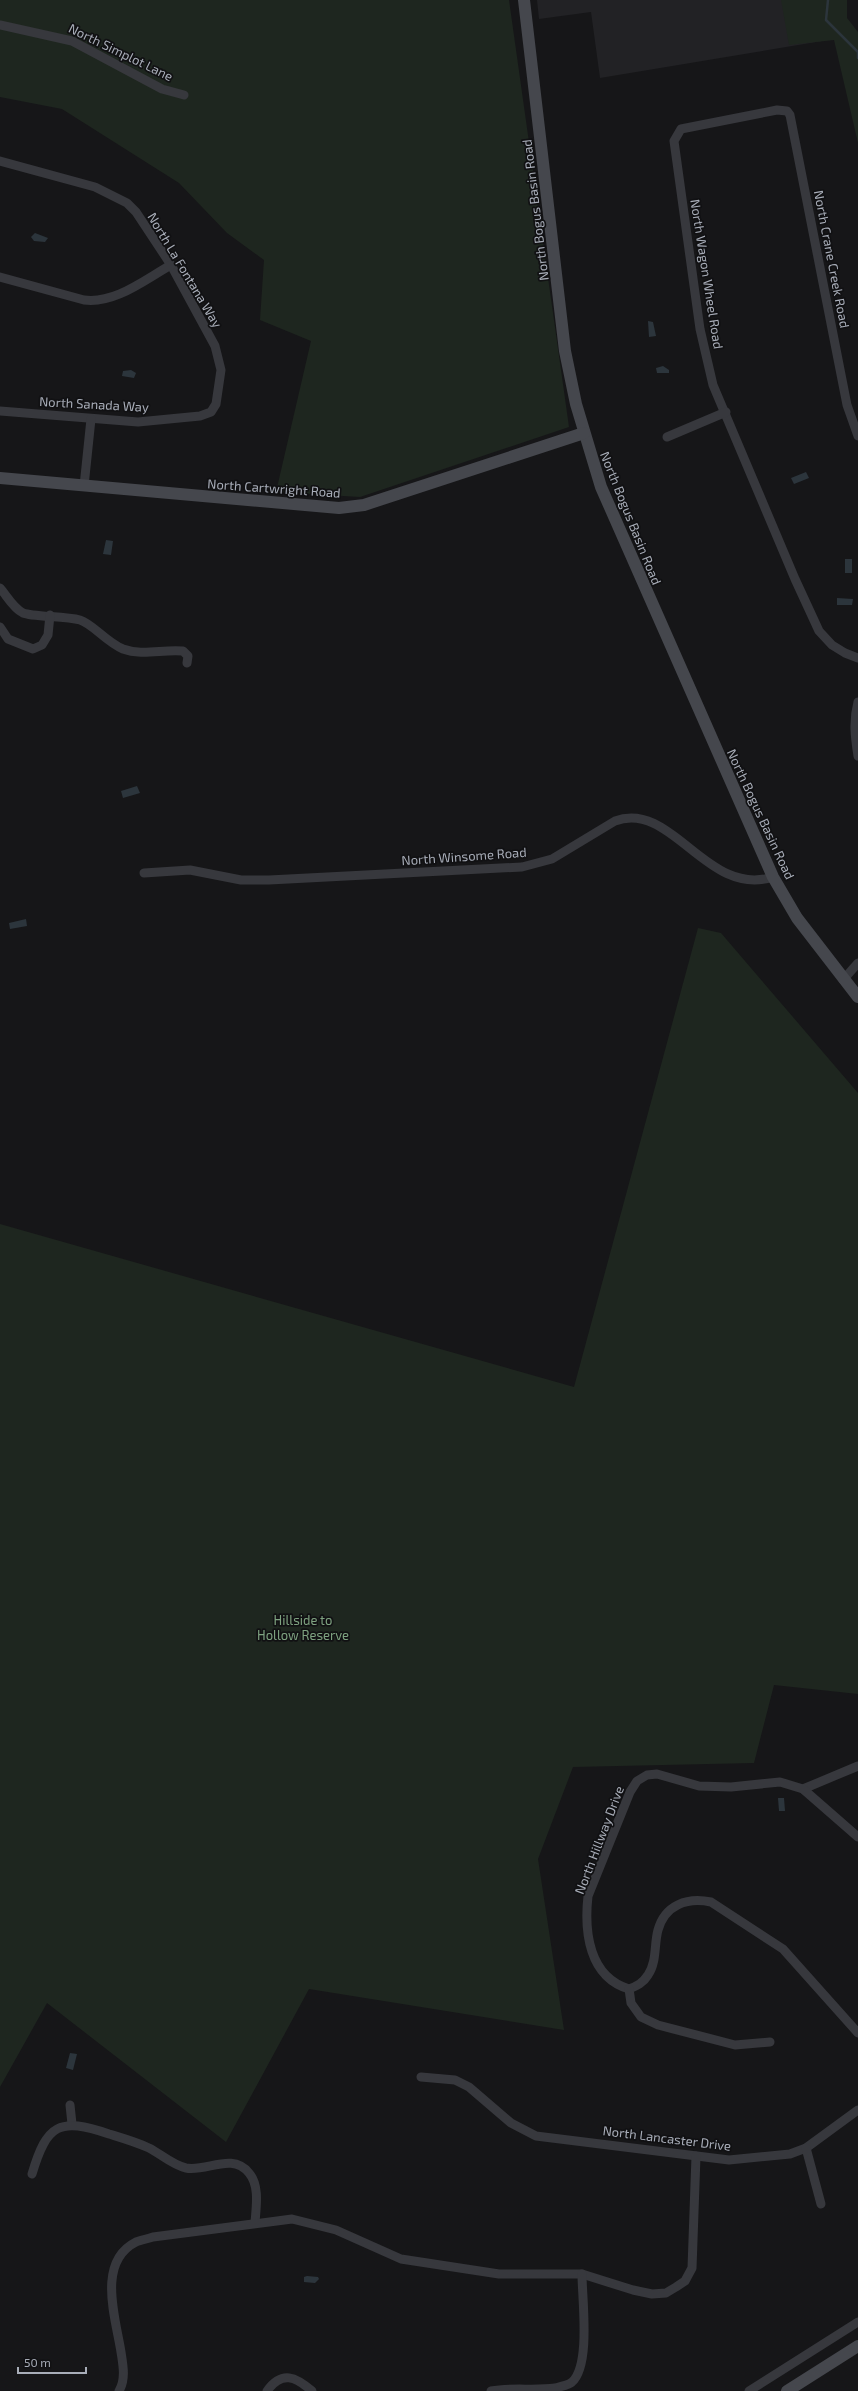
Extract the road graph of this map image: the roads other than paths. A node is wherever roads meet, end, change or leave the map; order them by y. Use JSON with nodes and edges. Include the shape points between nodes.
{"nodes":[{"id":1,"x":524,"y":0,"type":"edge"},
{"id":2,"x":0,"y":25,"type":"edge"},
{"id":3,"x":184,"y":95,"type":"dead end"},
{"id":4,"x":786,"y":112,"type":"joint"},
{"id":5,"x":0,"y":161,"type":"edge"},
{"id":6,"x":171,"y":265,"type":"junction"},
{"id":7,"x":0,"y":278,"type":"edge"},
{"id":8,"x":0,"y":411,"type":"edge"},
{"id":9,"x":210,"y":412,"type":"joint"},
{"id":10,"x":726,"y":412,"type":"junction"},
{"id":11,"x":91,"y":419,"type":"junction"},
{"id":12,"x":584,"y":433,"type":"junction"},
{"id":13,"x":858,"y":436,"type":"edge"},
{"id":14,"x":667,"y":437,"type":"dead end"},
{"id":15,"x":0,"y":478,"type":"edge"},
{"id":16,"x":84,"y":486,"type":"junction"},
{"id":17,"x":0,"y":588,"type":"edge"},
{"id":18,"x":50,"y":615,"type":"junction"},
{"id":19,"x":0,"y":627,"type":"edge"},
{"id":20,"x":858,"y":658,"type":"edge"},
{"id":21,"x":187,"y":663,"type":"dead end"},
{"id":22,"x":858,"y":702,"type":"edge"},
{"id":23,"x":858,"y":756,"type":"edge"},
{"id":24,"x":144,"y":873,"type":"dead end"},
{"id":25,"x":773,"y":877,"type":"junction"},
{"id":26,"x":858,"y":963,"type":"edge"},
{"id":27,"x":843,"y":980,"type":"junction"},
{"id":28,"x":858,"y":997,"type":"edge"},
{"id":29,"x":858,"y":1766,"type":"edge"},
{"id":30,"x":803,"y":1789,"type":"junction"},
{"id":31,"x":858,"y":1837,"type":"edge"},
{"id":32,"x":629,"y":1990,"type":"junction"},
{"id":33,"x":858,"y":2033,"type":"edge"},
{"id":34,"x":770,"y":2042,"type":"dead end"},
{"id":35,"x":421,"y":2077,"type":"dead end"},
{"id":36,"x":70,"y":2105,"type":"dead end"},
{"id":37,"x":858,"y":2110,"type":"edge"},
{"id":38,"x":72,"y":2124,"type":"junction"},
{"id":39,"x":806,"y":2148,"type":"junction"},
{"id":40,"x":696,"y":2156,"type":"junction"},
{"id":41,"x":32,"y":2174,"type":"dead end"},
{"id":42,"x":821,"y":2204,"type":"dead end"},
{"id":43,"x":255,"y":2223,"type":"junction"},
{"id":44,"x":582,"y":2274,"type":"junction"},
{"id":45,"x":858,"y":2322,"type":"edge"},
{"id":46,"x":858,"y":2346,"type":"edge"},
{"id":47,"x":119,"y":2391,"type":"edge"},
{"id":48,"x":267,"y":2391,"type":"edge"},
{"id":49,"x":312,"y":2391,"type":"edge"},
{"id":50,"x":491,"y":2391,"type":"edge"},
{"id":51,"x":749,"y":2391,"type":"edge"},
{"id":52,"x":787,"y":2391,"type":"edge"}],
"edges":[{"from":1,"to":12,"type":"street","name":"North Bogus Basin Road","via":[[566,351]]},
{"from":2,"to":3,"type":"street","name":"North Simplot Lane","via":[[72,41],[162,88]]},
{"from":4,"to":10,"type":"street","name":"North Wagon Wheel Road","via":[[778,110],[684,127],[677,132],[674,141],[700,329],[714,385]]},
{"from":4,"to":13,"type":"street","name":"North Crane Creek Road","via":[[792,120],[847,404]]},
{"from":5,"to":6,"type":"street","name":"North La Fontana Way","via":[[95,187],[126,203],[136,212]]},
{"from":6,"to":7,"type":"street","via":[[113,297],[98,302]]},
{"from":6,"to":9,"type":"street","name":"North La Fontana Way","via":[[219,358],[219,393]]},
{"from":8,"to":11,"type":"street","name":"North Sanada Way"},
{"from":9,"to":11,"type":"street","name":"North Sanada Way","via":[[200,416],[138,422]]},
{"from":10,"to":14,"type":"street"},
{"from":10,"to":20,"type":"street","name":"North Wagon Wheel Road","via":[[795,580],[819,631],[832,645]]},
{"from":11,"to":16,"type":"street"},
{"from":12,"to":16,"type":"street","name":"North Cartwright Road","via":[[364,505],[339,508]]},
{"from":12,"to":25,"type":"street","name":"North Bogus Basin Road","via":[[601,487],[625,544]]},
{"from":15,"to":16,"type":"street","name":"North Cartwright Road"},
{"from":17,"to":18,"type":"street","via":[[13,606],[23,613]]},
{"from":18,"to":19,"type":"street","via":[[48,635],[42,645],[32,649],[8,639]]},
{"from":18,"to":21,"type":"street","via":[[82,621],[107,641],[124,649],[140,653],[183,651],[188,656]]},
{"from":22,"to":23,"type":"street","via":[[854,716]]},
{"from":24,"to":25,"type":"street","name":"North Winsome Road","via":[[190,870],[240,880],[269,880],[522,867],[552,859],[615,821],[625,817],[639,817],[658,826],[734,879],[763,880]]},
{"from":25,"to":27,"type":"street","name":"North Bogus Basin Road","via":[[797,918]]},
{"from":26,"to":27,"type":"street"},
{"from":27,"to":28,"type":"street","name":"North Bogus Basin Road"},
{"from":29,"to":30,"type":"street"},
{"from":30,"to":31,"type":"street","name":"North Hillway Drive"},
{"from":30,"to":32,"type":"street","name":"North Hillway Drive","via":[[780,1782],[731,1787],[699,1786],[657,1774],[647,1775],[637,1781],[630,1792],[588,1896],[586,1911],[587,1934],[598,1966],[607,1978]]},
{"from":32,"to":33,"type":"street","via":[[642,1983],[649,1974],[658,1930],[664,1917],[674,1906],[686,1901],[700,1900],[721,1907],[782,1949]]},
{"from":32,"to":34,"type":"street","via":[[631,2003],[641,2017],[658,2026],[735,2045]]},
{"from":35,"to":40,"type":"street","name":"North Lancaster Drive","via":[[455,2080],[469,2087],[511,2123],[536,2136]]},
{"from":36,"to":38,"type":"street"},
{"from":37,"to":39,"type":"street","name":"North Lancaster Drive"},
{"from":38,"to":41,"type":"street","via":[[56,2130],[46,2139]]},
{"from":38,"to":43,"type":"street","via":[[146,2147],[185,2167],[196,2168],[222,2162],[239,2165],[250,2173],[257,2191]]},
{"from":39,"to":40,"type":"street","name":"North Lancaster Drive","via":[[790,2154],[729,2160]]},
{"from":39,"to":42,"type":"street"},
{"from":40,"to":44,"type":"street","via":[[694,2254],[692,2268],[685,2281],[666,2293],[652,2294]]},
{"from":43,"to":44,"type":"street","via":[[288,2220],[336,2230],[401,2259],[499,2274]]},
{"from":43,"to":47,"type":"street","via":[[153,2237],[135,2243],[124,2251],[113,2270],[111,2291],[124,2369]]},
{"from":44,"to":50,"type":"street","via":[[584,2355],[580,2370],[572,2382],[555,2388],[508,2388]]},
{"from":45,"to":51,"type":"street"},
{"from":46,"to":52,"type":"street"},
{"from":48,"to":49,"type":"street","via":[[273,2383],[288,2377],[299,2379]]}]}
